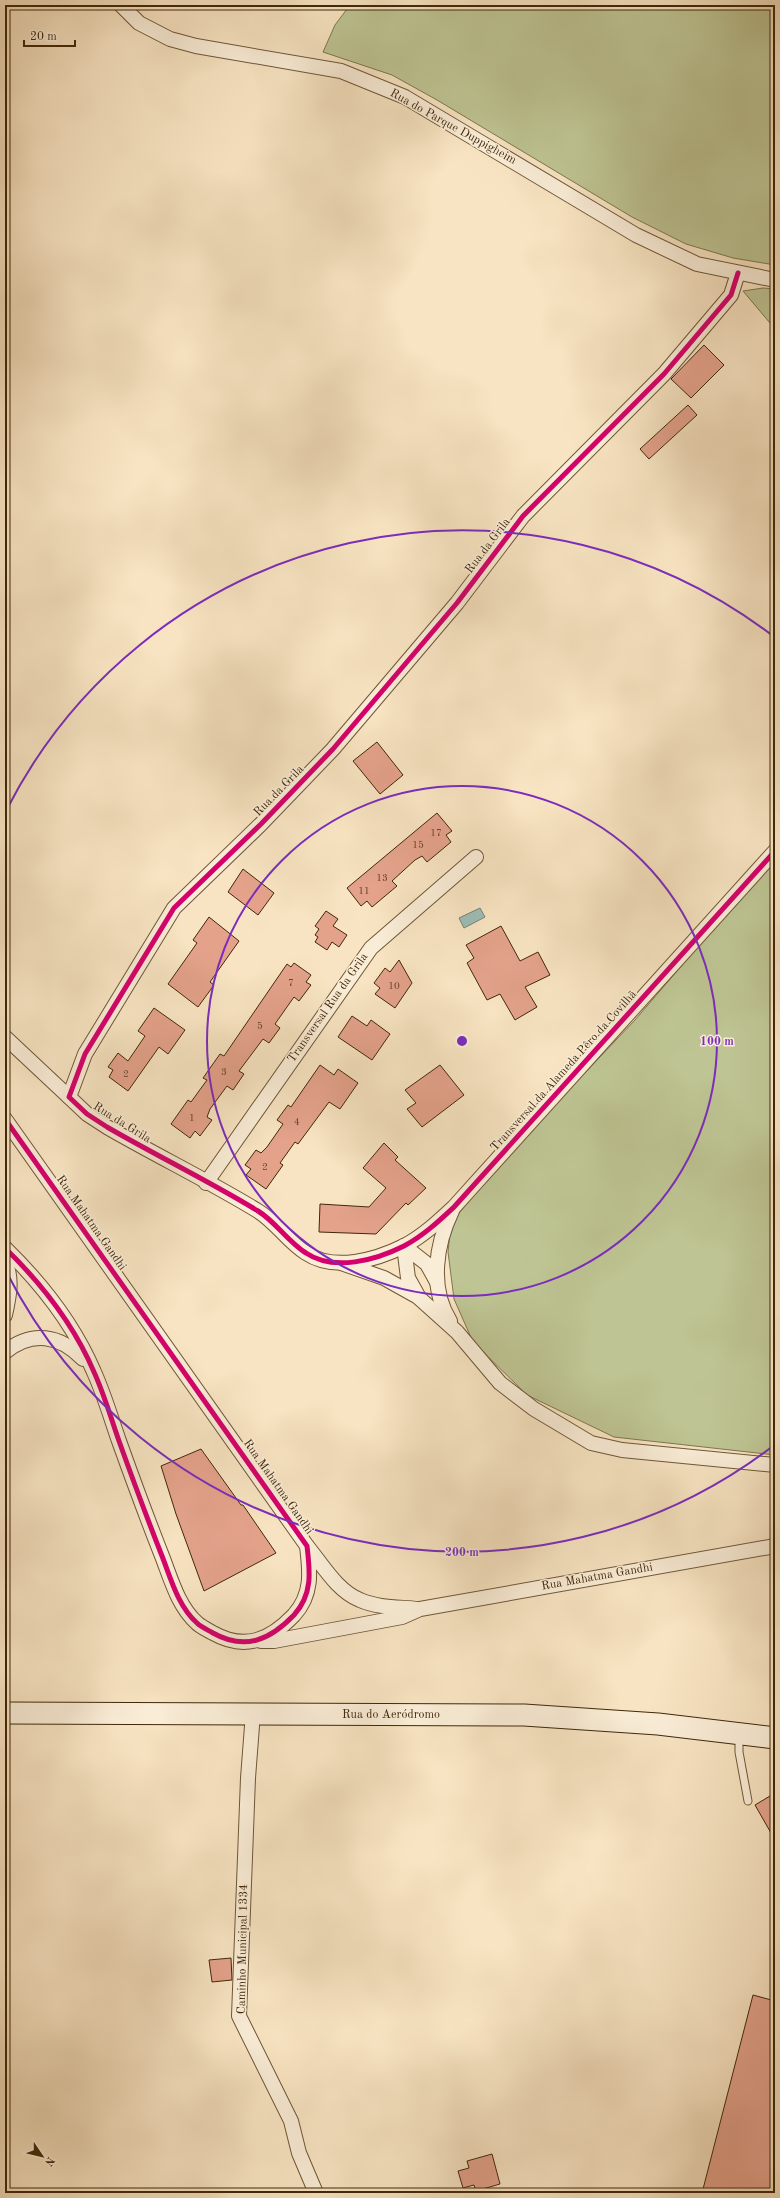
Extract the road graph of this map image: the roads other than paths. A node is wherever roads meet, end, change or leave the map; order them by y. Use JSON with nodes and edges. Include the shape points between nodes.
{"nodes":[{"id":1,"x":121,"y":5,"type":"edge"},
{"id":2,"x":738,"y":273,"type":"junction"},
{"id":3,"x":775,"y":280,"type":"edge"},
{"id":4,"x":775,"y":851,"type":"edge"},
{"id":5,"x":476,"y":857,"type":"dead end"},
{"id":6,"x":5,"y":1037,"type":"edge"},
{"id":7,"x":69,"y":1097,"type":"junction"},
{"id":8,"x":5,"y":1119,"type":"edge"},
{"id":9,"x":206,"y":1183,"type":"junction"},
{"id":10,"x":454,"y":1207,"type":"junction"},
{"id":11,"x":404,"y":1246,"type":"junction"},
{"id":12,"x":5,"y":1248,"type":"edge"},
{"id":13,"x":5,"y":1261,"type":"edge"},
{"id":14,"x":340,"y":1263,"type":"junction"},
{"id":15,"x":438,"y":1284,"type":"junction"},
{"id":16,"x":418,"y":1297,"type":"junction"},
{"id":17,"x":5,"y":1316,"type":"edge"},
{"id":18,"x":457,"y":1332,"type":"junction"},
{"id":19,"x":5,"y":1352,"type":"edge"},
{"id":20,"x":94,"y":1371,"type":"junction"},
{"id":21,"x":775,"y":1465,"type":"edge"},
{"id":22,"x":307,"y":1546,"type":"junction"},
{"id":23,"x":775,"y":1546,"type":"edge"},
{"id":24,"x":420,"y":1609,"type":"junction"},
{"id":25,"x":257,"y":1641,"type":"junction"},
{"id":26,"x":5,"y":1713,"type":"edge"},
{"id":27,"x":253,"y":1713,"type":"junction"},
{"id":28,"x":739,"y":1734,"type":"junction"},
{"id":29,"x":775,"y":1738,"type":"edge"},
{"id":30,"x":748,"y":1801,"type":"dead end"},
{"id":31,"x":316,"y":2193,"type":"edge"}],
"edges":[{"from":1,"to":2,"type":"street","name":"Rua do Parque Duppigheim","via":[[139,23],[170,39],[196,46],[341,71],[405,97],[636,234],[697,264]]},
{"from":2,"to":3,"type":"street","name":"Rua do Parque Duppigheim"},
{"from":2,"to":7,"type":"street","name":"Rua da Grila","via":[[731,295],[669,368],[523,516],[457,603],[333,749],[261,824],[174,908],[85,1054]]},
{"from":4,"to":10,"type":"street","name":"Transversal da Alameda Pêro da Covilhã"},
{"from":5,"to":9,"type":"street","name":"Transversal Rua da Grila","via":[[371,948]]},
{"from":6,"to":7,"type":"street"},
{"from":7,"to":9,"type":"street","name":"Rua da Grila","via":[[87,1114],[107,1127]]},
{"from":8,"to":22,"type":"street","name":"Rua Mahatma Gandhi"},
{"from":9,"to":14,"type":"street","name":"Rua da Grila","via":[[260,1212],[306,1253],[326,1263]]},
{"from":10,"to":11,"type":"street","name":"Transversal da Alameda Pêro da Covilhã"},
{"from":10,"to":15,"type":"street","via":[[442,1236],[437,1257]]},
{"from":11,"to":14,"type":"street","name":"Transversal da Alameda Pêro da Covilhã","via":[[375,1257]]},
{"from":11,"to":15,"type":"street","via":[[427,1264]]},
{"from":11,"to":16,"type":"street","via":[[408,1278]]},
{"from":12,"to":20,"type":"street","name":"Rua Mahatma Gandhi","via":[[33,1275],[57,1308]]},
{"from":13,"to":17,"type":"street","via":[[10,1279],[10,1295]]},
{"from":14,"to":16,"type":"street","via":[[384,1278]]},
{"from":15,"to":18,"type":"street","via":[[443,1310]]},
{"from":16,"to":18,"type":"street"},
{"from":18,"to":21,"type":"street","via":[[500,1383],[534,1409],[591,1443],[622,1450]]},
{"from":19,"to":20,"type":"street","via":[[13,1346],[40,1338],[54,1339],[71,1347]]},
{"from":20,"to":25,"type":"street","name":"Rua Mahatma Gandhi","via":[[142,1506],[181,1603],[197,1624],[220,1637],[240,1642]]},
{"from":22,"to":24,"type":"street","name":"Rua Mahatma Gandhi","via":[[340,1587],[359,1600],[381,1606]]},
{"from":22,"to":25,"type":"street","name":"Rua Mahatma Gandhi","via":[[310,1585],[305,1598],[285,1624]]},
{"from":23,"to":24,"type":"street","name":"Rua Mahatma Gandhi"},
{"from":24,"to":25,"type":"street","name":"Rua Mahatma Gandhi","via":[[402,1617],[274,1641]]},
{"from":26,"to":27,"type":"main road","name":"Rua do Aeródromo"},
{"from":27,"to":28,"type":"main road","name":"Rua do Aeródromo","via":[[524,1715],[658,1724]]},
{"from":27,"to":31,"type":"street","name":"Caminho Municipal 1334","via":[[239,2016],[291,2121],[299,2153]]},
{"from":28,"to":29,"type":"main road","name":"Rua do Aeródromo"},
{"from":28,"to":30,"type":"lane","via":[[739,1752]]}]}
